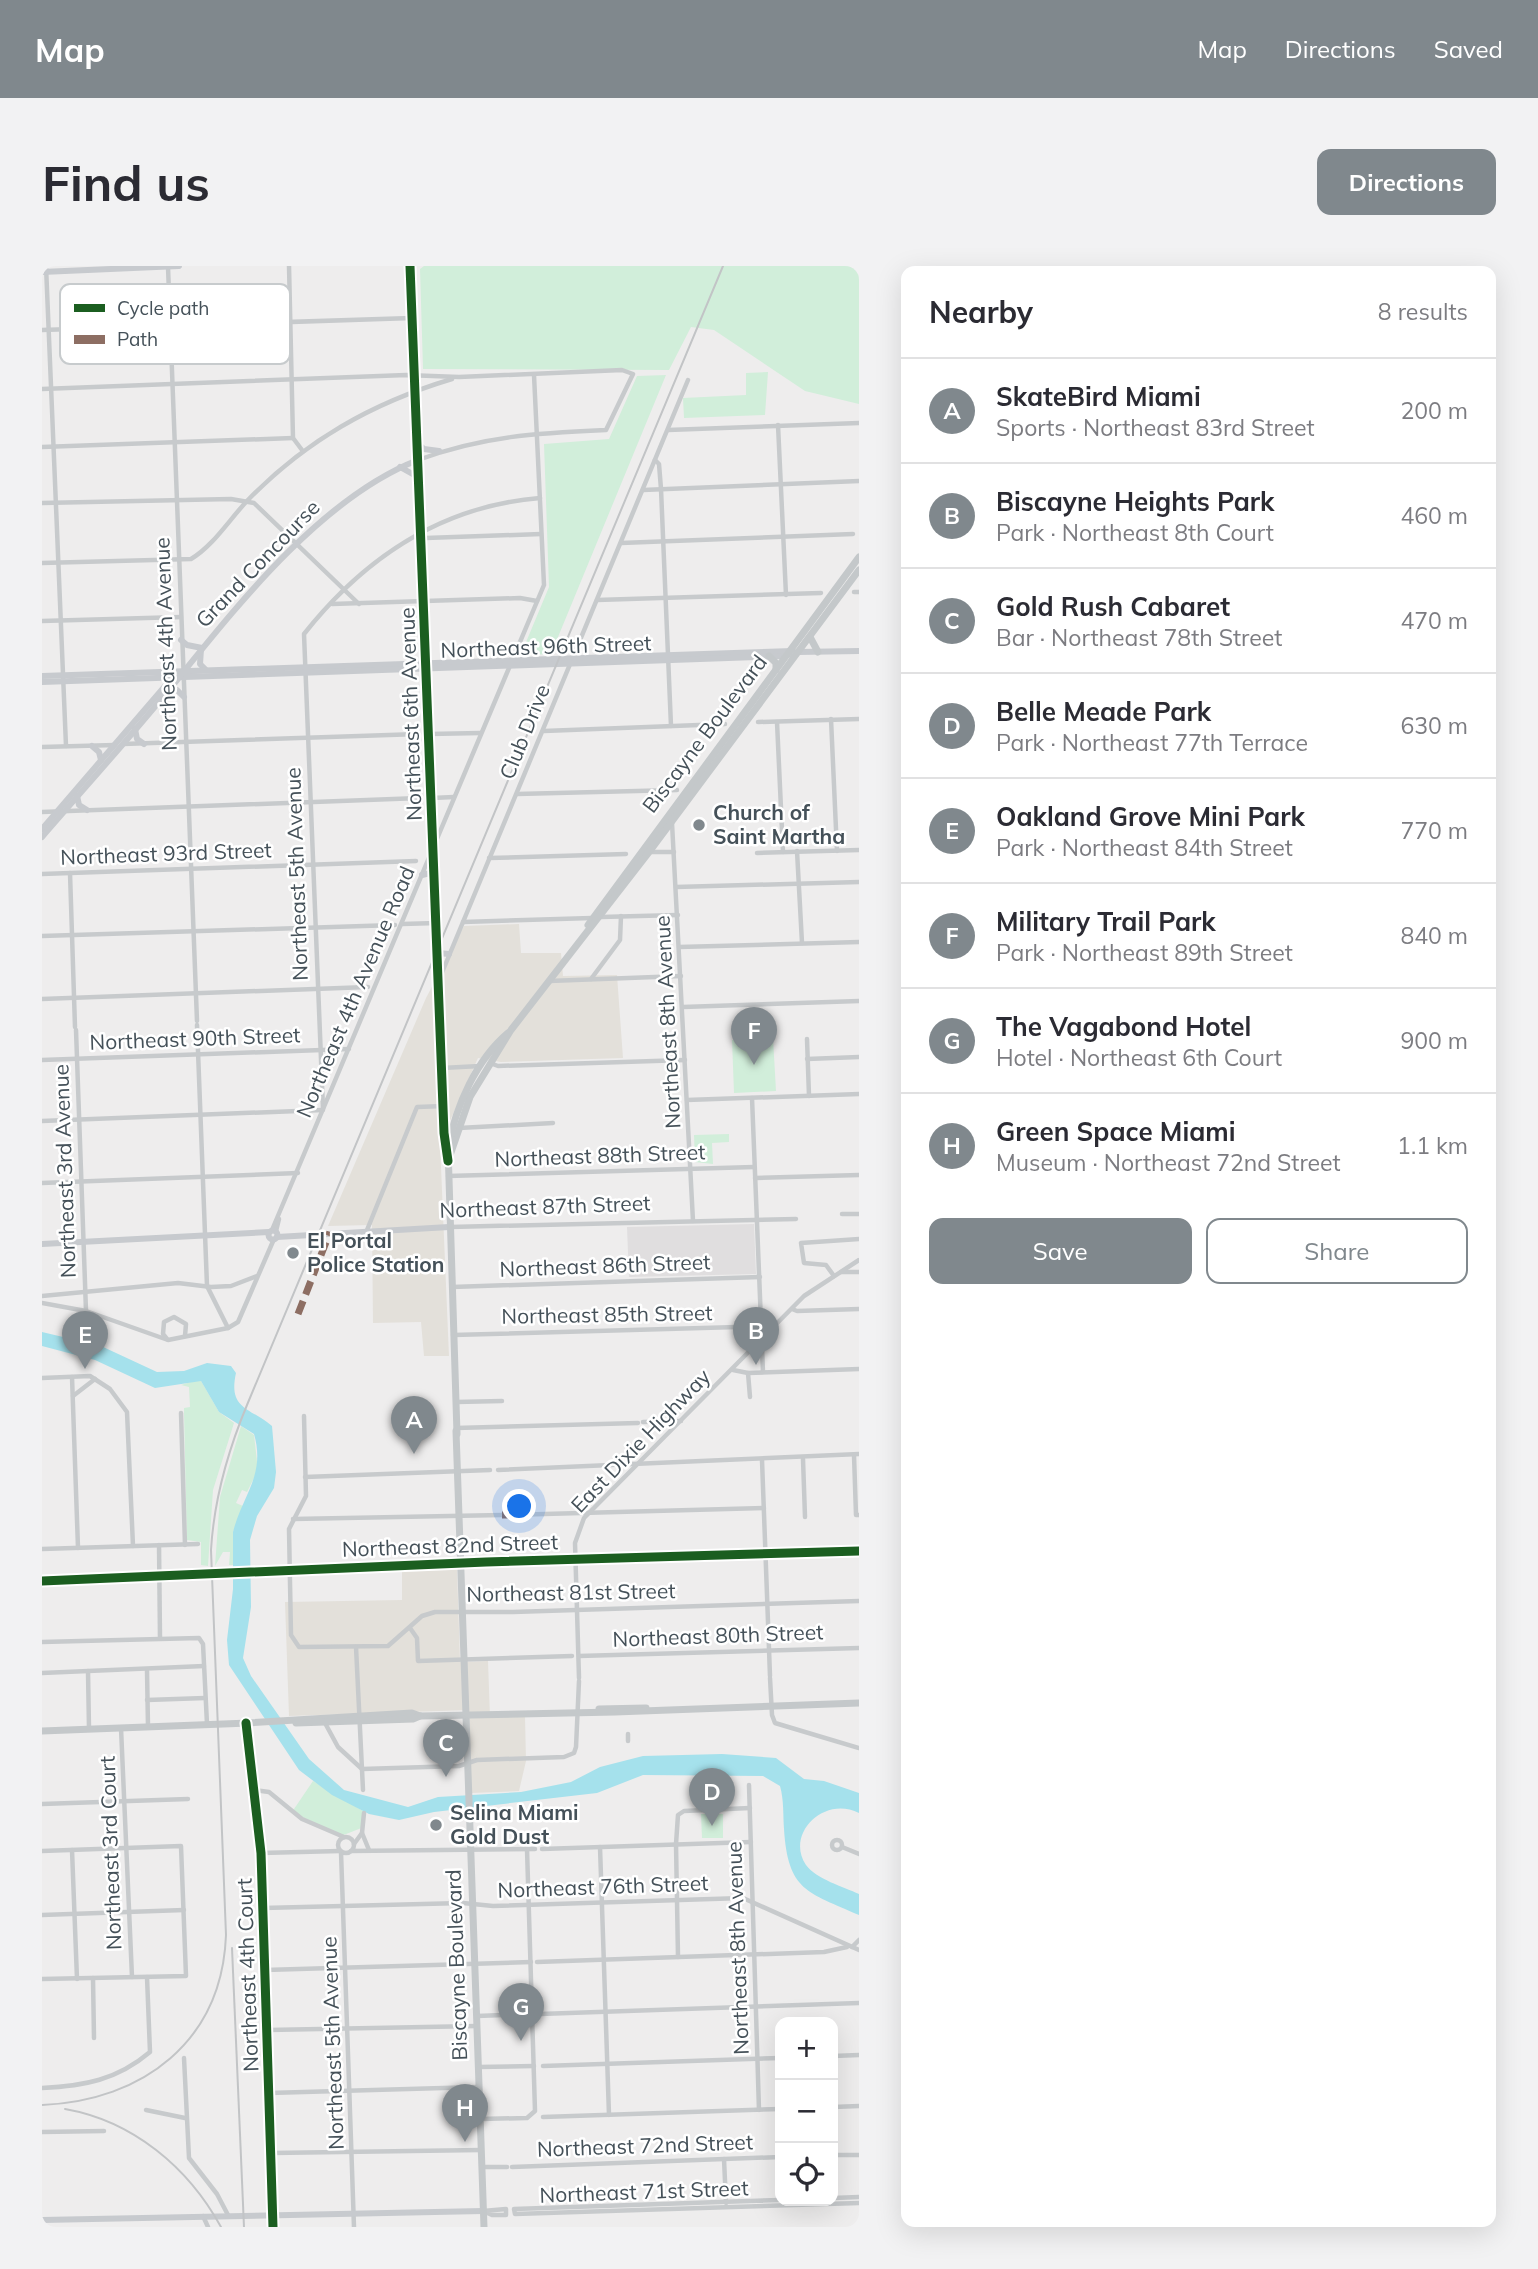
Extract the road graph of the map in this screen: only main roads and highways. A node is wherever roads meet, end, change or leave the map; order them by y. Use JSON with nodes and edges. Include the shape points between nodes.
{"nodes":[{"id":1,"x":859,"y":557,"type":"edge"},
{"id":2,"x":859,"y":570,"type":"edge"},
{"id":3,"x":810,"y":637,"type":"junction"},
{"id":4,"x":818,"y":652,"type":"road end"},
{"id":5,"x":769,"y":656,"type":"road end"},
{"id":6,"x":776,"y":670,"type":"junction"},
{"id":7,"x":715,"y":752,"type":"junction"},
{"id":8,"x":713,"y":767,"type":"junction"},
{"id":9,"x":673,"y":808,"type":"junction"},
{"id":10,"x":672,"y":821,"type":"junction"},
{"id":11,"x":596,"y":917,"type":"junction"},
{"id":12,"x":511,"y":1030,"type":"junction"},
{"id":13,"x":448,"y":1161,"type":"junction"},
{"id":14,"x":859,"y":1551,"type":"edge"},
{"id":15,"x":461,"y":1563,"type":"junction"},
{"id":16,"x":42,"y":1581,"type":"edge"},
{"id":17,"x":859,"y":1703,"type":"edge"},
{"id":18,"x":466,"y":1714,"type":"junction"},
{"id":19,"x":359,"y":1718,"type":"junction"},
{"id":20,"x":285,"y":1721,"type":"junction"},
{"id":21,"x":42,"y":1731,"type":"edge"},
{"id":22,"x":484,"y":2227,"type":"edge"}],
"edges":[{"from":1,"to":6,"type":"main road","name":"Biscayne Boulevard"},
{"from":2,"to":3,"type":"main road","name":"Biscayne Boulevard"},
{"from":3,"to":4,"type":"main road"},
{"from":3,"to":8,"type":"main road","name":"Biscayne Boulevard"},
{"from":5,"to":6,"type":"main road"},
{"from":6,"to":7,"type":"main road","name":"Biscayne Boulevard"},
{"from":7,"to":8,"type":"main road"},
{"from":7,"to":9,"type":"main road","name":"Biscayne Boulevard"},
{"from":8,"to":10,"type":"main road","name":"Biscayne Boulevard"},
{"from":9,"to":10,"type":"main road"},
{"from":9,"to":11,"type":"main road","name":"Biscayne Boulevard"},
{"from":10,"to":11,"type":"main road","name":"Biscayne Boulevard"},
{"from":11,"to":12,"type":"main road","name":"Biscayne Boulevard"},
{"from":12,"to":13,"type":"main road","name":"Biscayne Boulevard","via":[[473,1091]]},
{"from":12,"to":13,"type":"main road","name":"Biscayne Boulevard","via":[[481,1066],[455,1118]]},
{"from":13,"to":15,"type":"main road","name":"Biscayne Boulevard","via":[[450,1343]]},
{"from":14,"to":15,"type":"main road","name":"Northeast 82nd Street"},
{"from":15,"to":16,"type":"main road","name":"Northeast 82nd Street"},
{"from":15,"to":18,"type":"main road","name":"Biscayne Boulevard"},
{"from":17,"to":18,"type":"main road"},
{"from":18,"to":19,"type":"main road"},
{"from":18,"to":22,"type":"main road","name":"Biscayne Boulevard"},
{"from":19,"to":20,"type":"main road"},
{"from":19,"to":20,"type":"main road","via":[[325,1723]]},
{"from":20,"to":21,"type":"main road"}]}
